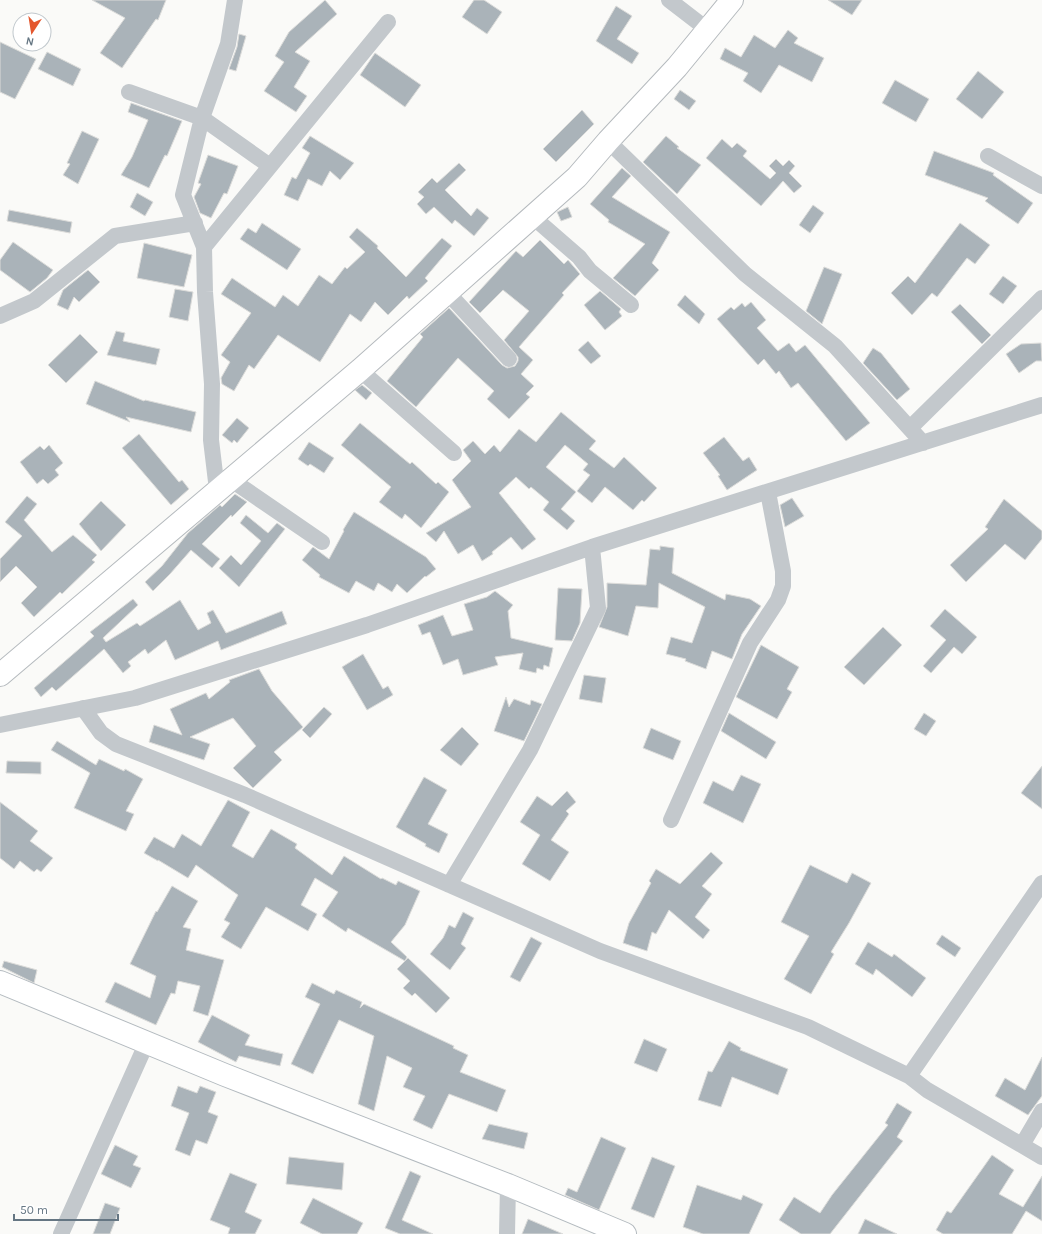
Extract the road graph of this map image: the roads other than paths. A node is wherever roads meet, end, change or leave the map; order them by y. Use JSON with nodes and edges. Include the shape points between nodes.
{"nodes":[{"id":1,"x":235,"y":0,"type":"edge"},
{"id":2,"x":668,"y":0,"type":"edge"},
{"id":3,"x":732,"y":0,"type":"edge"},
{"id":4,"x":388,"y":22,"type":"dead end"},
{"id":5,"x":708,"y":30,"type":"junction"},
{"id":6,"x":129,"y":92,"type":"dead end"},
{"id":7,"x":202,"y":118,"type":"junction"},
{"id":8,"x":608,"y":141,"type":"junction"},
{"id":9,"x":988,"y":156,"type":"dead end"},
{"id":10,"x":270,"y":166,"type":"junction"},
{"id":11,"x":1042,"y":186,"type":"edge"},
{"id":12,"x":533,"y":217,"type":"junction"},
{"id":13,"x":195,"y":223,"type":"junction"},
{"id":14,"x":204,"y":247,"type":"junction"},
{"id":15,"x":447,"y":292,"type":"junction"},
{"id":16,"x":1042,"y":298,"type":"edge"},
{"id":17,"x":631,"y":305,"type":"dead end"},
{"id":18,"x":0,"y":316,"type":"edge"},
{"id":19,"x":509,"y":359,"type":"dead end"},
{"id":20,"x":360,"y":370,"type":"junction"},
{"id":21,"x":1042,"y":405,"type":"edge"},
{"id":22,"x":910,"y":428,"type":"junction"},
{"id":23,"x":924,"y":443,"type":"junction"},
{"id":24,"x":454,"y":453,"type":"dead end"},
{"id":25,"x":223,"y":485,"type":"junction"},
{"id":26,"x":768,"y":492,"type":"junction"},
{"id":27,"x":322,"y":542,"type":"dead end"},
{"id":28,"x":592,"y":547,"type":"junction"},
{"id":29,"x":0,"y":675,"type":"edge"},
{"id":30,"x":83,"y":708,"type":"junction"},
{"id":31,"x":0,"y":725,"type":"edge"},
{"id":32,"x":671,"y":820,"type":"dead end"},
{"id":33,"x":1042,"y":883,"type":"edge"},
{"id":34,"x":449,"y":886,"type":"junction"},
{"id":35,"x":0,"y":982,"type":"edge"},
{"id":36,"x":147,"y":1042,"type":"junction"},
{"id":37,"x":909,"y":1076,"type":"junction"},
{"id":38,"x":1042,"y":1111,"type":"edge"},
{"id":39,"x":1022,"y":1145,"type":"junction"},
{"id":40,"x":1042,"y":1156,"type":"edge"},
{"id":41,"x":508,"y":1185,"type":"junction"},
{"id":42,"x":61,"y":1234,"type":"edge"},
{"id":43,"x":507,"y":1234,"type":"edge"},
{"id":44,"x":625,"y":1234,"type":"edge"}],
"edges":[{"from":1,"to":7,"type":"street","via":[[228,44]]},
{"from":2,"to":5,"type":"street"},
{"from":3,"to":5,"type":"main road"},
{"from":4,"to":10,"type":"street"},
{"from":5,"to":8,"type":"main road"},
{"from":6,"to":7,"type":"street"},
{"from":7,"to":10,"type":"street"},
{"from":7,"to":13,"type":"street","via":[[183,195]]},
{"from":8,"to":12,"type":"main road","via":[[577,177]]},
{"from":8,"to":22,"type":"street","via":[[745,274],[835,346]]},
{"from":9,"to":11,"type":"street"},
{"from":10,"to":14,"type":"street"},
{"from":12,"to":15,"type":"main road"},
{"from":12,"to":17,"type":"street","via":[[579,257],[590,271]]},
{"from":13,"to":14,"type":"street"},
{"from":13,"to":18,"type":"street","via":[[115,236],[34,302]]},
{"from":14,"to":25,"type":"street","via":[[212,384],[211,440]]},
{"from":15,"to":19,"type":"street"},
{"from":15,"to":20,"type":"main road"},
{"from":16,"to":22,"type":"street"},
{"from":20,"to":24,"type":"street"},
{"from":20,"to":25,"type":"main road"},
{"from":21,"to":23,"type":"street"},
{"from":22,"to":23,"type":"street"},
{"from":23,"to":26,"type":"street"},
{"from":25,"to":27,"type":"street"},
{"from":25,"to":29,"type":"main road"},
{"from":26,"to":28,"type":"street"},
{"from":26,"to":32,"type":"street","via":[[783,571],[783,586],[778,600],[750,643]]},
{"from":28,"to":30,"type":"street","via":[[360,627],[135,698]]},
{"from":28,"to":34,"type":"street","via":[[598,608],[530,750]]},
{"from":30,"to":31,"type":"street"},
{"from":30,"to":34,"type":"street","via":[[101,733],[116,744],[245,795]]},
{"from":33,"to":37,"type":"street"},
{"from":34,"to":37,"type":"street","via":[[600,951],[808,1027]]},
{"from":35,"to":36,"type":"main road"},
{"from":36,"to":41,"type":"main road"},
{"from":36,"to":42,"type":"street"},
{"from":37,"to":39,"type":"street","via":[[927,1090]]},
{"from":38,"to":39,"type":"street"},
{"from":39,"to":40,"type":"street"},
{"from":41,"to":43,"type":"street"},
{"from":41,"to":44,"type":"main road"}]}
